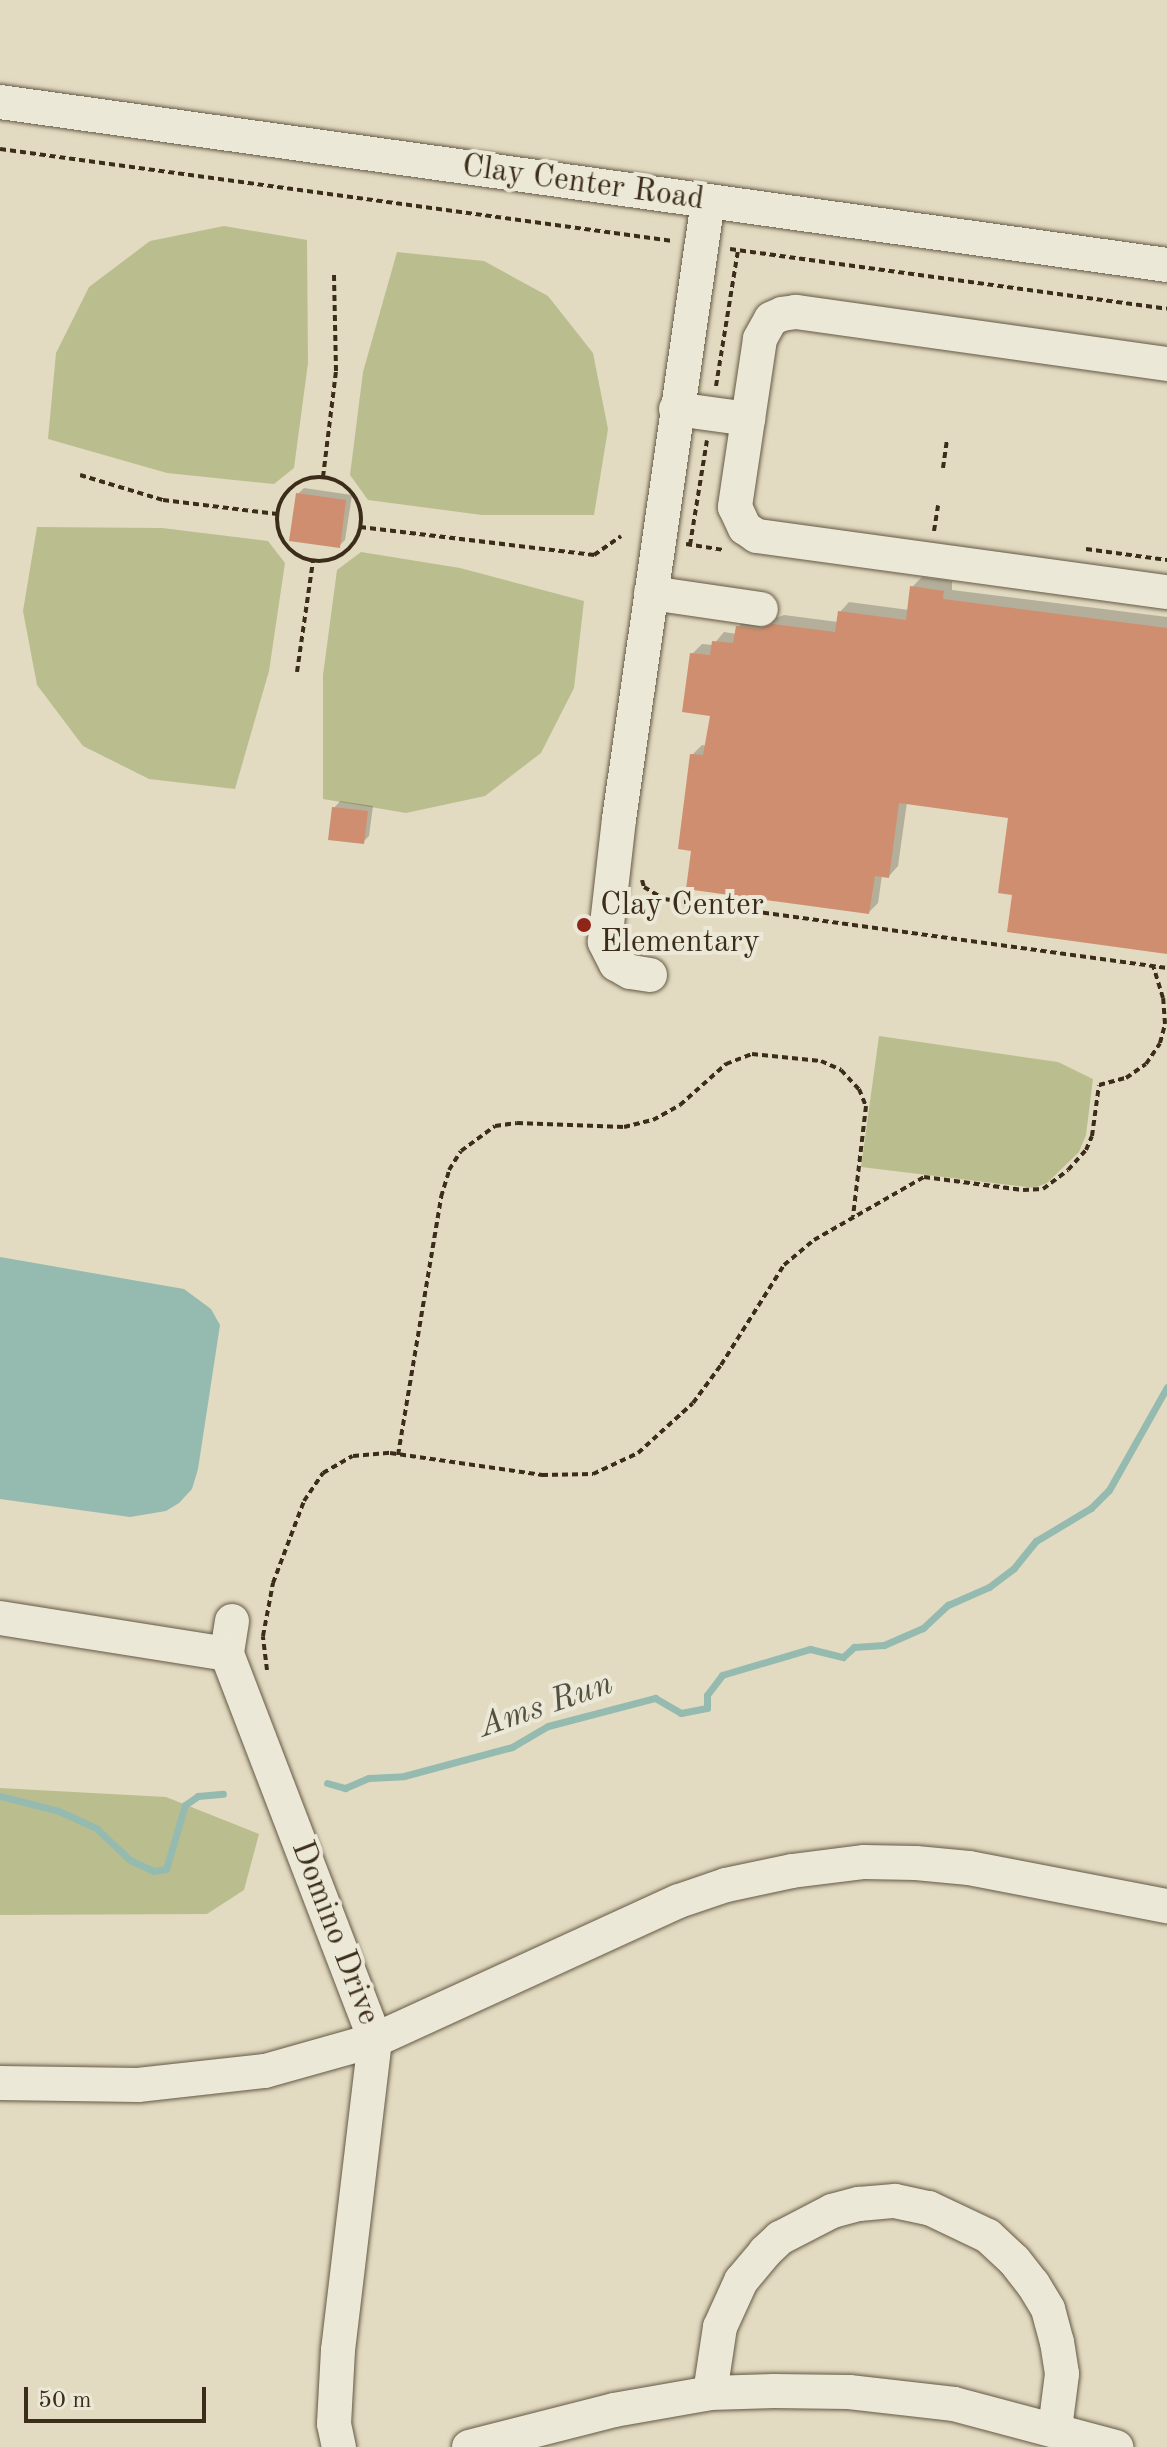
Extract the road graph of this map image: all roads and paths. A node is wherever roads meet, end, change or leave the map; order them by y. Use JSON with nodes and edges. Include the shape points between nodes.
{"nodes":[{"id":1,"x":0,"y":102,"type":"edge"},
{"id":2,"x":0,"y":149,"type":"edge"},
{"id":3,"x":708,"y":201,"type":"junction"},
{"id":4,"x":680,"y":242,"type":"dead end"},
{"id":5,"x":723,"y":248,"type":"dead end"},
{"id":6,"x":738,"y":250,"type":"junction"},
{"id":7,"x":1167,"y":265,"type":"edge"},
{"id":8,"x":334,"y":274,"type":"dead end"},
{"id":9,"x":1167,"y":309,"type":"edge"},
{"id":10,"x":1167,"y":364,"type":"edge"},
{"id":11,"x":714,"y":397,"type":"dead end"},
{"id":12,"x":676,"y":409,"type":"junction"},
{"id":13,"x":748,"y":419,"type":"junction"},
{"id":14,"x":709,"y":429,"type":"dead end"},
{"id":15,"x":947,"y":439,"type":"dead end"},
{"id":16,"x":943,"y":468,"type":"dead end"},
{"id":17,"x":80,"y":475,"type":"dead end"},
{"id":18,"x":323,"y":477,"type":"junction"},
{"id":19,"x":938,"y":505,"type":"dead end"},
{"id":20,"x":277,"y":514,"type":"junction"},
{"id":21,"x":360,"y":527,"type":"junction"},
{"id":22,"x":621,"y":536,"type":"dead end"},
{"id":23,"x":932,"y":541,"type":"dead end"},
{"id":24,"x":689,"y":556,"type":"dead end"},
{"id":25,"x":313,"y":561,"type":"junction"},
{"id":26,"x":1167,"y":592,"type":"edge"},
{"id":27,"x":651,"y":593,"type":"junction"},
{"id":28,"x":761,"y":609,"type":"dead end"},
{"id":29,"x":297,"y":672,"type":"dead end"},
{"id":30,"x":641,"y":877,"type":"dead end"},
{"id":31,"x":1153,"y":966,"type":"junction"},
{"id":32,"x":1167,"y":968,"type":"edge"},
{"id":33,"x":650,"y":975,"type":"dead end"},
{"id":34,"x":853,"y":1216,"type":"junction"},
{"id":35,"x":398,"y":1455,"type":"junction"},
{"id":36,"x":0,"y":1618,"type":"edge"},
{"id":37,"x":268,"y":1676,"type":"dead end"},
{"id":38,"x":1167,"y":1906,"type":"edge"},
{"id":39,"x":375,"y":2040,"type":"junction"},
{"id":40,"x":0,"y":2083,"type":"edge"},
{"id":41,"x":710,"y":2393,"type":"junction"},
{"id":42,"x":1055,"y":2429,"type":"junction"},
{"id":43,"x":339,"y":2447,"type":"edge"},
{"id":44,"x":469,"y":2447,"type":"edge"},
{"id":45,"x":1116,"y":2447,"type":"edge"}],
"edges":[{"from":1,"to":3,"type":"street","name":"Clay Center Road"},
{"from":2,"to":4,"type":"path"},
{"from":3,"to":7,"type":"street","name":"Clay Center Road"},
{"from":3,"to":12,"type":"street"},
{"from":5,"to":6,"type":"path"},
{"from":6,"to":9,"type":"path"},
{"from":6,"to":11,"type":"path"},
{"from":8,"to":18,"type":"path","via":[[336,371]]},
{"from":10,"to":13,"type":"street","via":[[796,312],[771,319],[760,339]]},
{"from":12,"to":13,"type":"street"},
{"from":12,"to":27,"type":"street"},
{"from":13,"to":26,"type":"street","via":[[735,507],[745,528],[757,536]]},
{"from":14,"to":24,"type":"path"},
{"from":15,"to":16,"type":"path"},
{"from":17,"to":20,"type":"path","via":[[163,500]]},
{"from":18,"to":20,"type":"path","via":[[288,491]]},
{"from":18,"to":21,"type":"path","via":[[348,488],[356,500]]},
{"from":19,"to":23,"type":"path"},
{"from":20,"to":25,"type":"path","via":[[290,550]]},
{"from":21,"to":22,"type":"path","via":[[594,555]]},
{"from":21,"to":25,"type":"path","via":[[338,557]]},
{"from":25,"to":29,"type":"path"},
{"from":27,"to":28,"type":"street"},
{"from":27,"to":33,"type":"street","via":[[605,942],[616,964]]},
{"from":30,"to":31,"type":"path","via":[[644,887],[664,899]]},
{"from":31,"to":32,"type":"path"},
{"from":31,"to":34,"type":"path","via":[[1163,998],[1160,1043],[1146,1064],[1126,1078],[1099,1085],[1086,1150],[1056,1182],[1023,1190],[924,1177]]},
{"from":34,"to":35,"type":"path","via":[[784,1265],[693,1403],[638,1453],[614,1466],[593,1474],[542,1475]]},
{"from":34,"to":35,"type":"path","via":[[866,1106],[841,1070],[821,1061],[752,1054],[726,1064],[680,1105],[653,1120],[624,1127],[495,1126],[461,1151],[441,1197]]},
{"from":35,"to":37,"type":"path","via":[[353,1456],[323,1473],[304,1501],[266,1611]]},
{"from":36,"to":39,"type":"street","name":"Domino Drive","via":[[230,1638]]},
{"from":38,"to":39,"type":"street","via":[[969,1868],[916,1863],[864,1862],[792,1871],[679,1901]]},
{"from":39,"to":40,"type":"street","via":[[265,2071],[173,2083]]},
{"from":39,"to":43,"type":"street","name":"Domino Drive","via":[[338,2350],[334,2424]]},
{"from":41,"to":42,"type":"street","via":[[905,2397]]},
{"from":41,"to":42,"type":"street","via":[[715,2348],[728,2304],[765,2252],[780,2238],[832,2211],[895,2201],[929,2208],[988,2236],[1033,2284],[1048,2309],[1062,2374]]},
{"from":41,"to":44,"type":"street","via":[[614,2410]]},
{"from":42,"to":45,"type":"street"}]}
